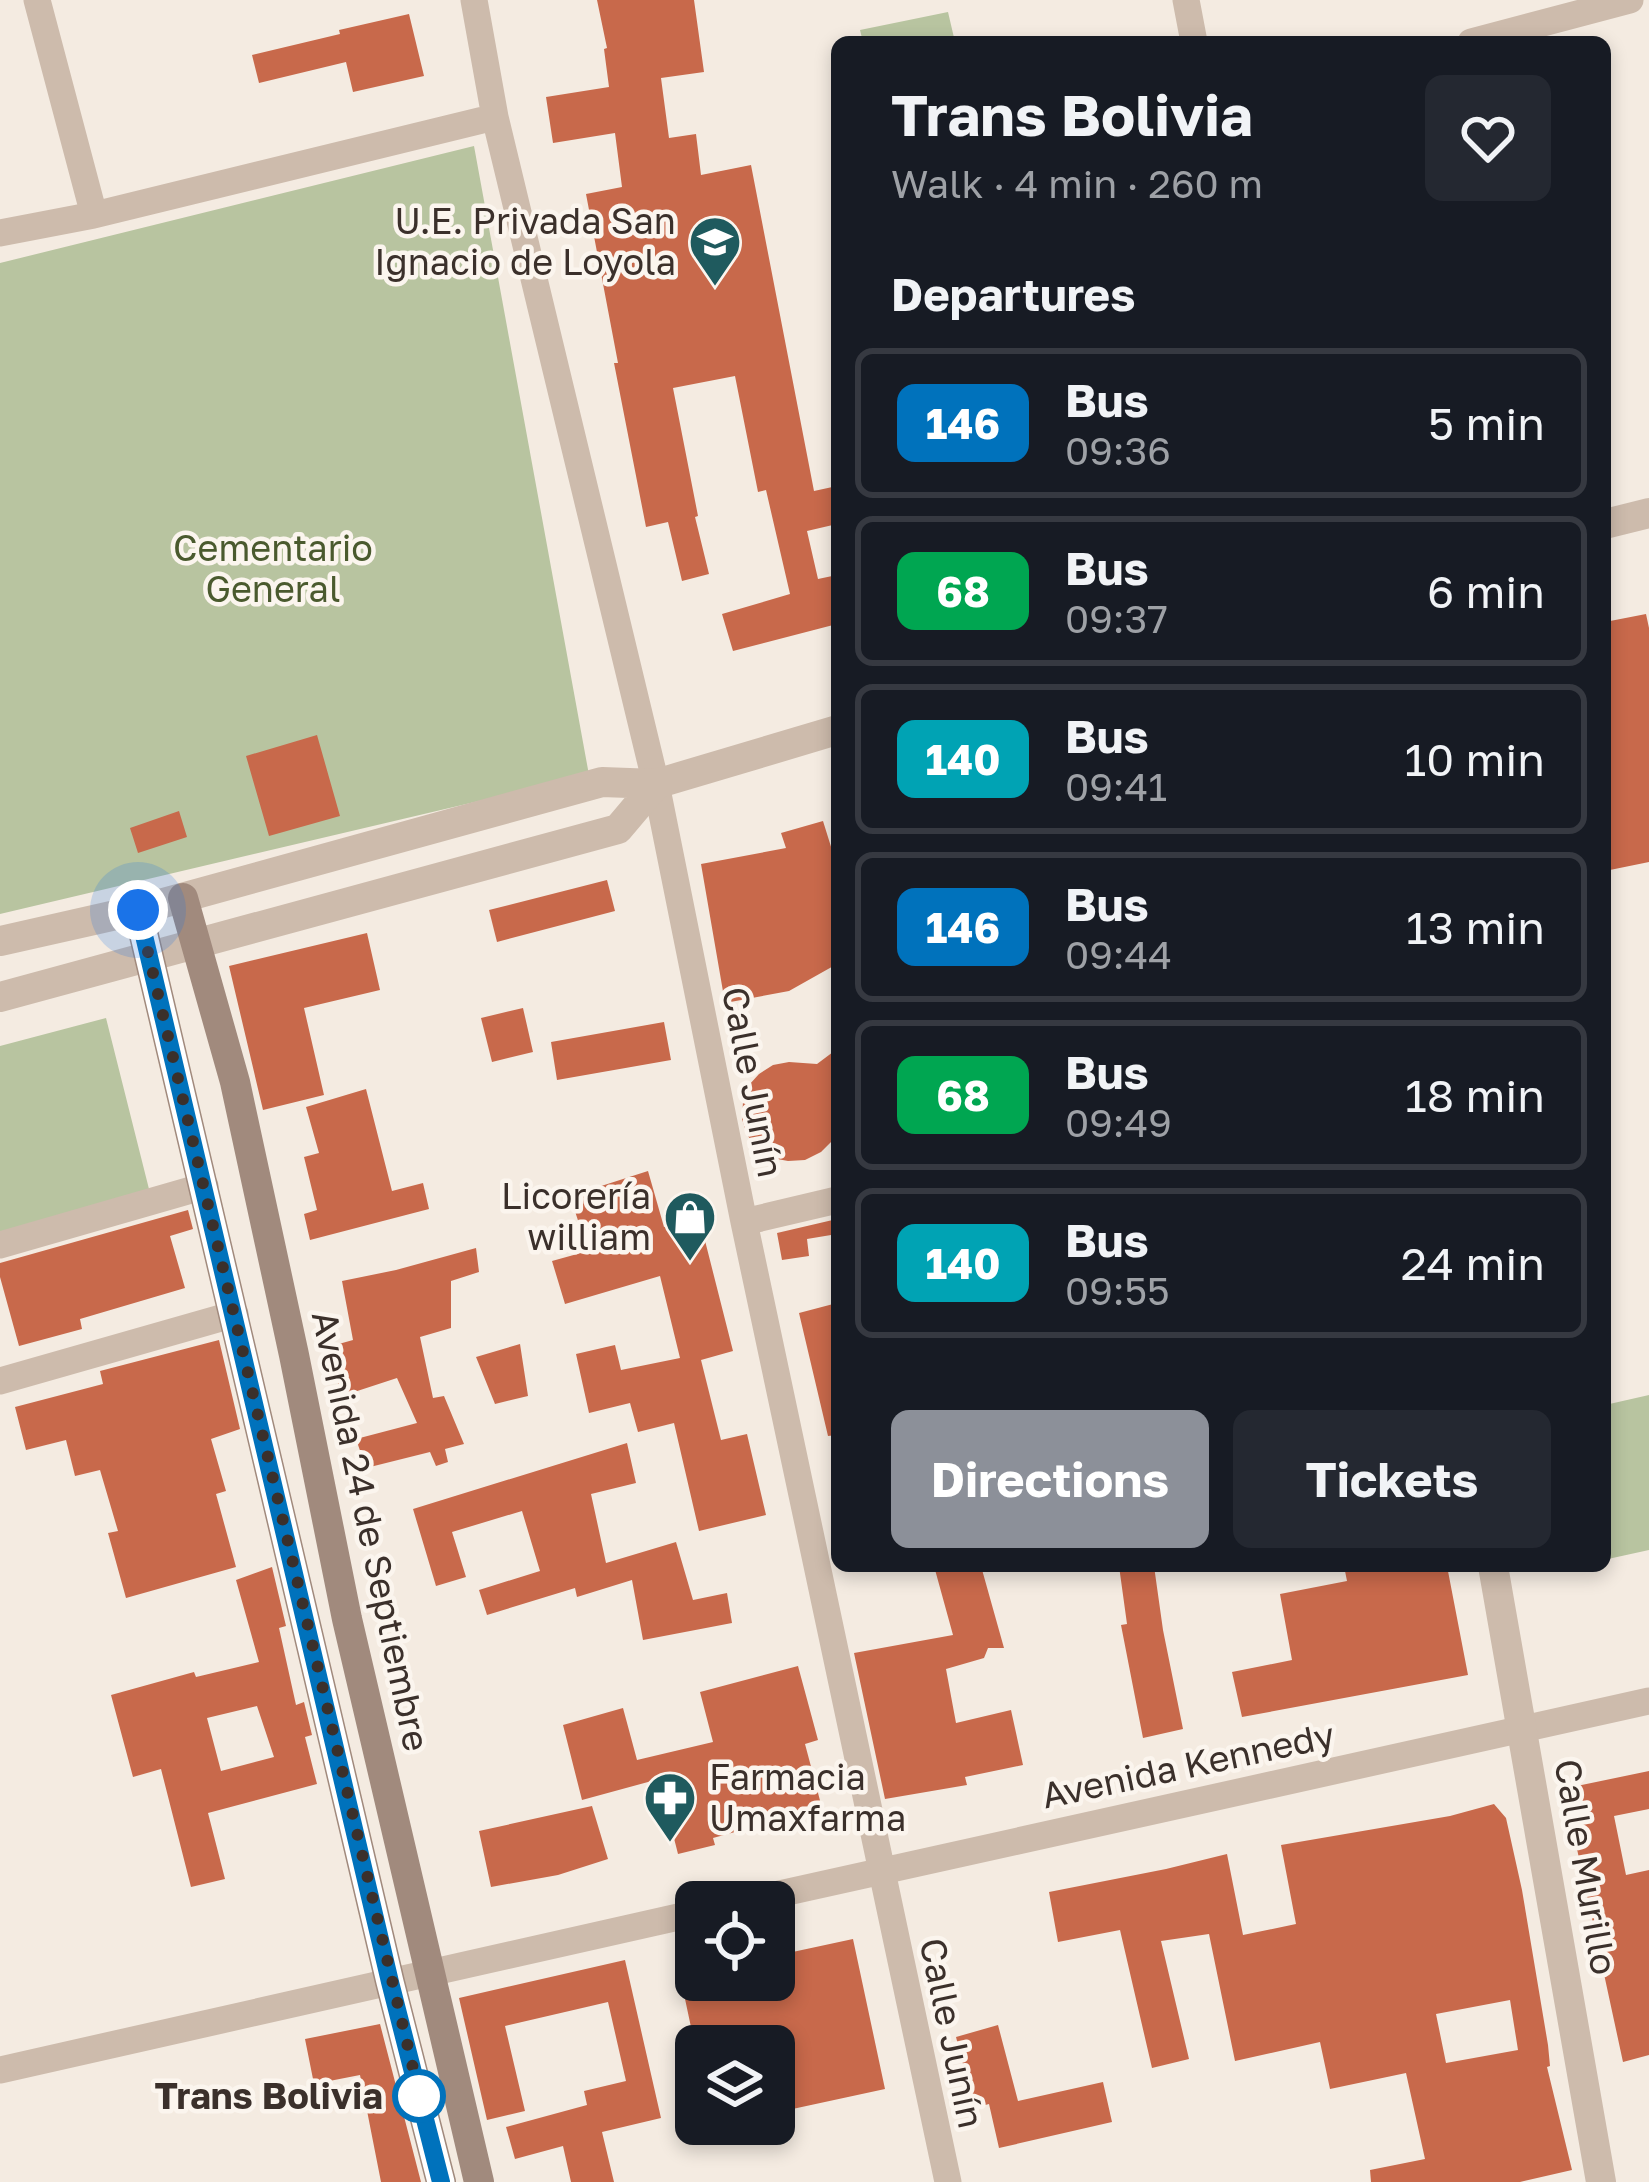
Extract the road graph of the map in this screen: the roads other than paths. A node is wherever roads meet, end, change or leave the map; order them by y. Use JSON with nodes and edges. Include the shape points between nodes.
{"nodes":[{"id":1,"x":37,"y":0,"type":"edge"},
{"id":2,"x":474,"y":0,"type":"edge"},
{"id":3,"x":1186,"y":0,"type":"edge"},
{"id":4,"x":1630,"y":0,"type":"edge"},
{"id":5,"x":1193,"y":36,"type":"edge"},
{"id":6,"x":1494,"y":36,"type":"edge"},
{"id":7,"x":495,"y":116,"type":"junction"},
{"id":8,"x":94,"y":214,"type":"junction"},
{"id":9,"x":0,"y":233,"type":"edge"},
{"id":10,"x":1649,"y":513,"type":"edge"},
{"id":11,"x":1611,"y":522,"type":"edge"},
{"id":12,"x":831,"y":732,"type":"edge"},
{"id":13,"x":656,"y":784,"type":"junction"},
{"id":14,"x":183,"y":898,"type":"junction"},
{"id":15,"x":138,"y":910,"type":"junction"},
{"id":16,"x":0,"y":941,"type":"edge"},
{"id":17,"x":196,"y":945,"type":"junction"},
{"id":18,"x":150,"y":957,"type":"junction"},
{"id":19,"x":0,"y":997,"type":"edge"},
{"id":20,"x":205,"y":1186,"type":"junction"},
{"id":21,"x":831,"y":1201,"type":"edge"},
{"id":22,"x":744,"y":1222,"type":"junction"},
{"id":23,"x":0,"y":1245,"type":"edge"},
{"id":24,"x":235,"y":1313,"type":"junction"},
{"id":25,"x":0,"y":1382,"type":"edge"},
{"id":26,"x":1493,"y":1572,"type":"edge"},
{"id":27,"x":1649,"y":1701,"type":"edge"},
{"id":28,"x":1522,"y":1728,"type":"junction"},
{"id":29,"x":880,"y":1870,"type":"junction"},
{"id":30,"x":795,"y":1890,"type":"edge"},
{"id":31,"x":675,"y":1918,"type":"edge"},
{"id":32,"x":430,"y":1974,"type":"junction"},
{"id":33,"x":390,"y":1982,"type":"junction"},
{"id":34,"x":0,"y":2070,"type":"edge"},
{"id":35,"x":441,"y":2182,"type":"edge"},
{"id":36,"x":479,"y":2182,"type":"edge"},
{"id":37,"x":948,"y":2182,"type":"edge"},
{"id":38,"x":1601,"y":2182,"type":"edge"}],
"edges":[{"from":1,"to":8,"type":"street"},
{"from":2,"to":7,"type":"street","name":"Calle Junín"},
{"from":3,"to":5,"type":"street"},
{"from":4,"to":6,"type":"street"},
{"from":7,"to":8,"type":"street"},
{"from":7,"to":13,"type":"street","name":"Calle Junín"},
{"from":8,"to":9,"type":"street"},
{"from":10,"to":11,"type":"street"},
{"from":12,"to":13,"type":"street"},
{"from":13,"to":14,"type":"street","via":[[602,782]]},
{"from":13,"to":17,"type":"street","via":[[618,829]]},
{"from":13,"to":22,"type":"street","name":"Calle Junín"},
{"from":14,"to":15,"type":"street"},
{"from":14,"to":17,"type":"main road","name":"Avenida 24 de Septiembre"},
{"from":15,"to":16,"type":"street"},
{"from":15,"to":18,"type":"main road"},
{"from":17,"to":18,"type":"street"},
{"from":17,"to":32,"type":"main road","name":"Avenida 24 de Septiembre","via":[[235,1082]]},
{"from":18,"to":19,"type":"street"},
{"from":18,"to":20,"type":"main road"},
{"from":20,"to":23,"type":"street"},
{"from":20,"to":24,"type":"main road"},
{"from":21,"to":22,"type":"street"},
{"from":22,"to":29,"type":"street","name":"Calle Junín"},
{"from":24,"to":25,"type":"street"},
{"from":24,"to":33,"type":"main road"},
{"from":26,"to":28,"type":"street","name":"Calle Murillo"},
{"from":27,"to":28,"type":"street","name":"Avenida Kennedy"},
{"from":28,"to":29,"type":"street","name":"Avenida Kennedy"},
{"from":28,"to":38,"type":"street","name":"Calle Murillo"},
{"from":29,"to":30,"type":"street","name":"Avenida Kennedy"},
{"from":29,"to":37,"type":"street","name":"Calle Junín"},
{"from":31,"to":32,"type":"street"},
{"from":32,"to":33,"type":"street"},
{"from":32,"to":36,"type":"main road","name":"Avenida 24 de Septiembre"},
{"from":33,"to":34,"type":"street"},
{"from":33,"to":35,"type":"main road"}]}
